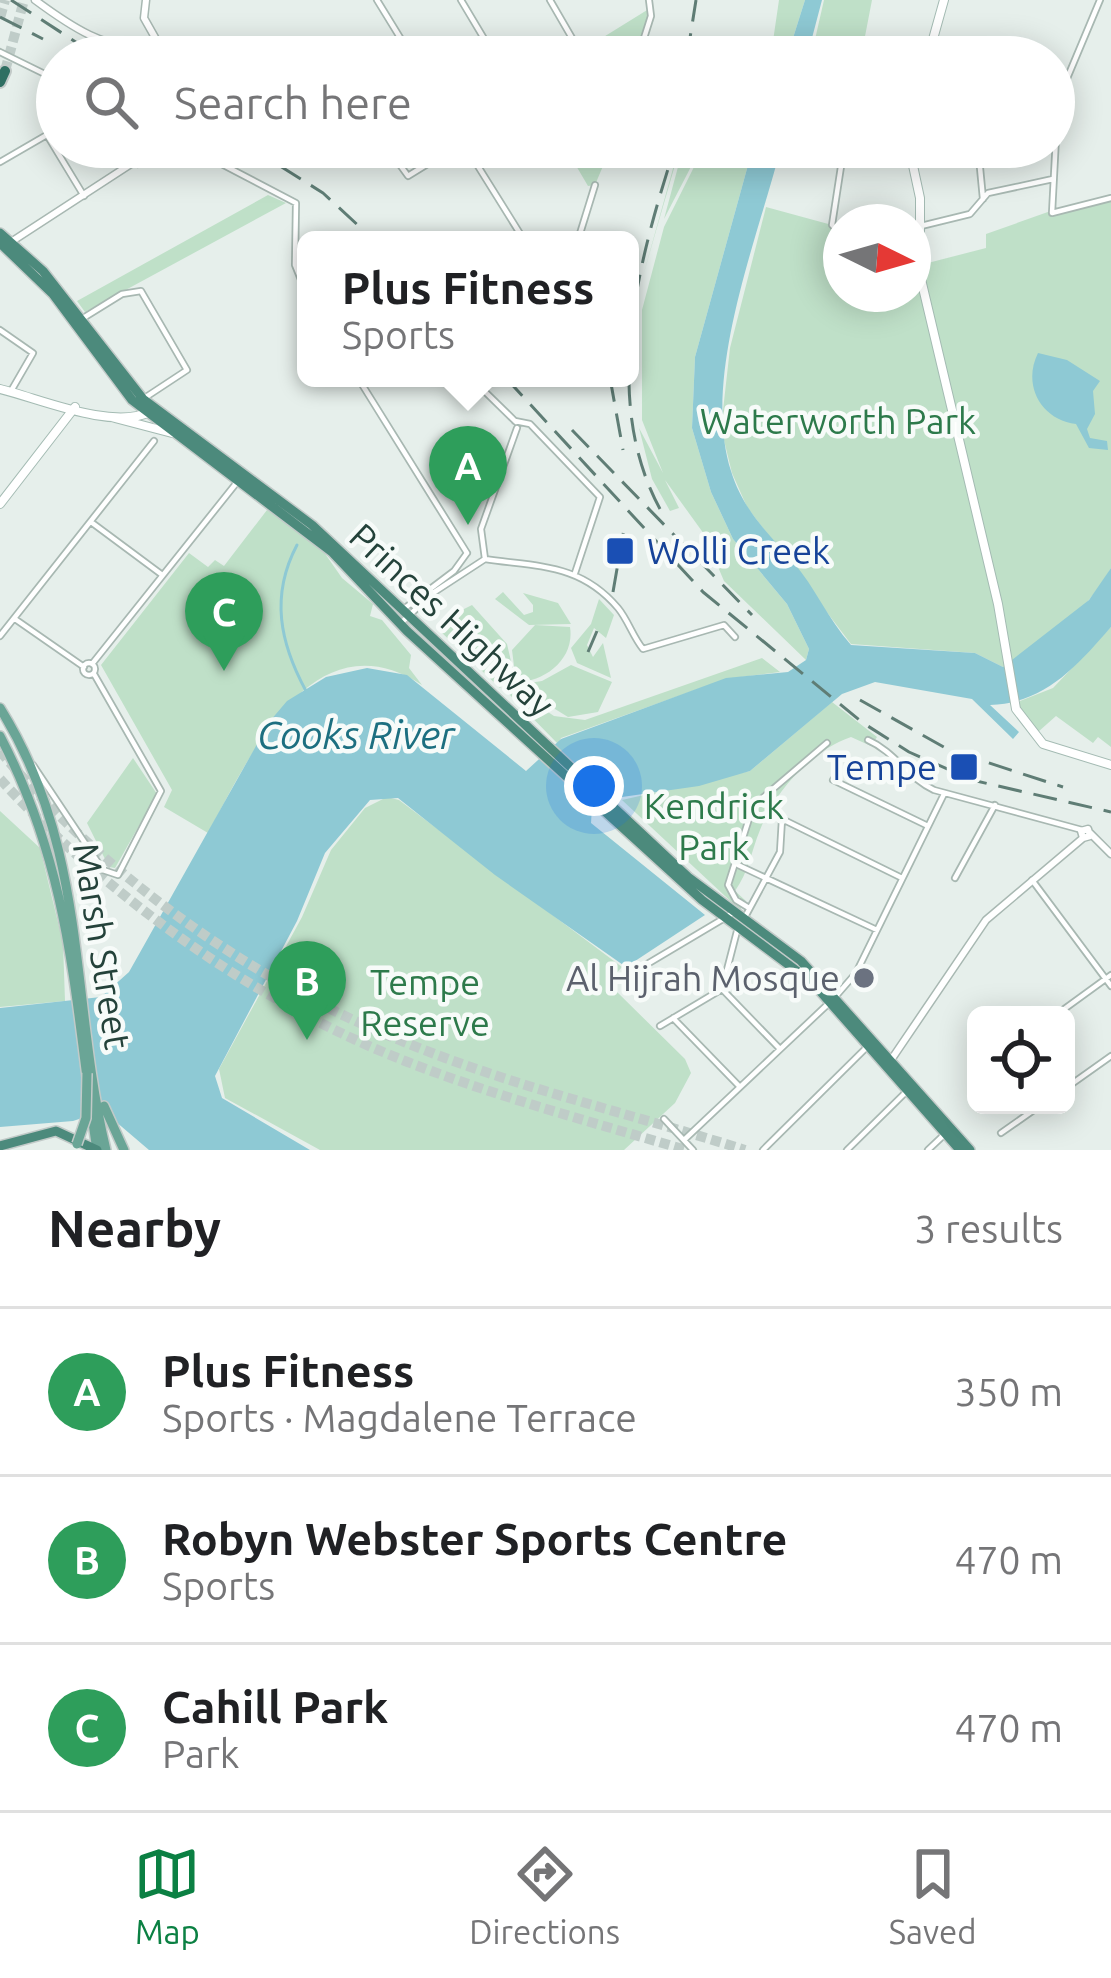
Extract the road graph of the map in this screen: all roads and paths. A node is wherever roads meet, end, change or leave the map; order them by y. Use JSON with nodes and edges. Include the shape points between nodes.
{"nodes":[{"id":1,"x":146,"y":0,"type":"edge"},
{"id":2,"x":377,"y":0,"type":"edge"},
{"id":3,"x":461,"y":0,"type":"edge"},
{"id":4,"x":550,"y":0,"type":"edge"},
{"id":5,"x":649,"y":0,"type":"edge"},
{"id":6,"x":944,"y":0,"type":"edge"},
{"id":7,"x":1101,"y":0,"type":"edge"},
{"id":8,"x":41,"y":2,"type":"edge"},
{"id":9,"x":1111,"y":7,"type":"edge"},
{"id":10,"x":100,"y":36,"type":"edge"},
{"id":11,"x":151,"y":36,"type":"edge"},
{"id":12,"x":399,"y":36,"type":"edge"},
{"id":13,"x":482,"y":36,"type":"edge"},
{"id":14,"x":571,"y":36,"type":"edge"},
{"id":15,"x":645,"y":36,"type":"edge"},
{"id":16,"x":934,"y":36,"type":"edge"},
{"id":17,"x":0,"y":52,"type":"edge"},
{"id":18,"x":1075,"y":59,"type":"edge"},
{"id":19,"x":36,"y":70,"type":"edge"},
{"id":20,"x":36,"y":141,"type":"edge"},
{"id":21,"x":0,"y":162,"type":"edge"},
{"id":22,"x":67,"y":168,"type":"edge"},
{"id":23,"x":131,"y":168,"type":"edge"},
{"id":24,"x":230,"y":168,"type":"edge"},
{"id":25,"x":479,"y":168,"type":"edge"},
{"id":26,"x":842,"y":168,"type":"edge"},
{"id":27,"x":914,"y":168,"type":"edge"},
{"id":28,"x":980,"y":168,"type":"edge"},
{"id":29,"x":1053,"y":168,"type":"edge"},
{"id":30,"x":1053,"y":179,"type":"junction"},
{"id":31,"x":595,"y":185,"type":"dead end"},
{"id":32,"x":84,"y":196,"type":"junction"},
{"id":33,"x":1111,"y":198,"type":"edge"},
{"id":34,"x":983,"y":199,"type":"junction"},
{"id":35,"x":839,"y":204,"type":"edge"},
{"id":36,"x":919,"y":204,"type":"edge"},
{"id":37,"x":931,"y":227,"type":"edge"},
{"id":38,"x":518,"y":231,"type":"edge"},
{"id":39,"x":581,"y":231,"type":"edge"},
{"id":40,"x":0,"y":233,"type":"edge"},
{"id":41,"x":6,"y":243,"type":"edge"},
{"id":42,"x":297,"y":270,"type":"edge"},
{"id":43,"x":928,"y":312,"type":"edge"},
{"id":44,"x":78,"y":321,"type":"junction"},
{"id":45,"x":0,"y":330,"type":"edge"},
{"id":46,"x":363,"y":387,"type":"edge"},
{"id":47,"x":480,"y":387,"type":"edge"},
{"id":48,"x":5,"y":390,"type":"edge"},
{"id":49,"x":138,"y":399,"type":"junction"},
{"id":50,"x":75,"y":407,"type":"junction"},
{"id":51,"x":153,"y":413,"type":"junction"},
{"id":52,"x":104,"y":414,"type":"junction"},
{"id":53,"x":130,"y":417,"type":"junction"},
{"id":54,"x":516,"y":424,"type":"junction"},
{"id":55,"x":174,"y":433,"type":"junction"},
{"id":56,"x":154,"y":441,"type":"dead end"},
{"id":57,"x":242,"y":477,"type":"junction"},
{"id":58,"x":0,"y":505,"type":"edge"},
{"id":59,"x":91,"y":522,"type":"junction"},
{"id":60,"x":481,"y":550,"type":"junction"},
{"id":61,"x":466,"y":555,"type":"junction"},
{"id":62,"x":485,"y":559,"type":"junction"},
{"id":63,"x":474,"y":567,"type":"junction"},
{"id":64,"x":575,"y":573,"type":"junction"},
{"id":65,"x":161,"y":574,"type":"junction"},
{"id":66,"x":407,"y":612,"type":"junction"},
{"id":67,"x":13,"y":618,"type":"junction"},
{"id":68,"x":397,"y":621,"type":"junction"},
{"id":69,"x":0,"y":636,"type":"edge"},
{"id":70,"x":735,"y":637,"type":"dead end"},
{"id":71,"x":92,"y":664,"type":"junction"},
{"id":72,"x":84,"y":667,"type":"junction"},
{"id":73,"x":94,"y":674,"type":"junction"},
{"id":74,"x":0,"y":708,"type":"edge"},
{"id":75,"x":0,"y":733,"type":"edge"},
{"id":76,"x":868,"y":740,"type":"dead end"},
{"id":77,"x":826,"y":743,"type":"dead end"},
{"id":78,"x":543,"y":749,"type":"junction"},
{"id":79,"x":29,"y":761,"type":"junction"},
{"id":80,"x":1111,"y":765,"type":"edge"},
{"id":81,"x":832,"y":780,"type":"dead end"},
{"id":82,"x":944,"y":794,"type":"junction"},
{"id":83,"x":995,"y":805,"type":"junction"},
{"id":84,"x":928,"y":826,"type":"junction"},
{"id":85,"x":1085,"y":834,"type":"junction"},
{"id":86,"x":1111,"y":854,"type":"edge"},
{"id":87,"x":738,"y":865,"type":"junction"},
{"id":88,"x":768,"y":878,"type":"junction"},
{"id":89,"x":902,"y":878,"type":"junction"},
{"id":90,"x":956,"y":878,"type":"dead end"},
{"id":91,"x":1032,"y":880,"type":"junction"},
{"id":92,"x":749,"y":908,"type":"junction"},
{"id":93,"x":729,"y":916,"type":"junction"},
{"id":94,"x":741,"y":923,"type":"junction"},
{"id":95,"x":877,"y":930,"type":"junction"},
{"id":96,"x":78,"y":968,"type":"junction"},
{"id":97,"x":622,"y":979,"type":"dead end"},
{"id":98,"x":1109,"y":980,"type":"edge"},
{"id":99,"x":722,"y":989,"type":"junction"},
{"id":100,"x":833,"y":999,"type":"junction"},
{"id":101,"x":1069,"y":1006,"type":"edge"},
{"id":102,"x":673,"y":1018,"type":"junction"},
{"id":103,"x":660,"y":1026,"type":"dead end"},
{"id":104,"x":869,"y":1046,"type":"junction"},
{"id":105,"x":780,"y":1049,"type":"junction"},
{"id":106,"x":1111,"y":1056,"type":"edge"},
{"id":107,"x":888,"y":1062,"type":"junction"},
{"id":108,"x":91,"y":1072,"type":"junction"},
{"id":109,"x":1075,"y":1082,"type":"edge"},
{"id":110,"x":740,"y":1087,"type":"junction"},
{"id":111,"x":908,"y":1090,"type":"junction"},
{"id":112,"x":1028,"y":1114,"type":"edge"},
{"id":113,"x":664,"y":1119,"type":"dead end"},
{"id":114,"x":946,"y":1133,"type":"junction"},
{"id":115,"x":1001,"y":1133,"type":"dead end"},
{"id":116,"x":684,"y":1140,"type":"junction"},
{"id":117,"x":0,"y":1146,"type":"edge"},
{"id":118,"x":75,"y":1147,"type":"edge"},
{"id":119,"x":97,"y":1150,"type":"edge"},
{"id":120,"x":106,"y":1150,"type":"edge"},
{"id":121,"x":124,"y":1150,"type":"edge"},
{"id":122,"x":693,"y":1150,"type":"edge"},
{"id":123,"x":763,"y":1150,"type":"edge"},
{"id":124,"x":847,"y":1150,"type":"edge"},
{"id":125,"x":928,"y":1150,"type":"edge"},
{"id":126,"x":960,"y":1150,"type":"edge"},
{"id":127,"x":970,"y":1150,"type":"edge"}],
"edges":[{"from":1,"to":11,"type":"street"},
{"from":2,"to":12,"type":"street"},
{"from":3,"to":13,"type":"street"},
{"from":4,"to":14,"type":"street"},
{"from":5,"to":15,"type":"street"},
{"from":6,"to":16,"type":"main road"},
{"from":7,"to":9,"type":"street"},
{"from":7,"to":18,"type":"street"},
{"from":8,"to":10,"type":"street"},
{"from":17,"to":19,"type":"street"},
{"from":20,"to":21,"type":"street"},
{"from":22,"to":32,"type":"street"},
{"from":23,"to":32,"type":"street"},
{"from":24,"to":42,"type":"street","via":[[296,202]]},
{"from":25,"to":38,"type":"street"},
{"from":26,"to":35,"type":"street"},
{"from":27,"to":36,"type":"main road"},
{"from":28,"to":34,"type":"street"},
{"from":29,"to":30,"type":"street"},
{"from":30,"to":33,"type":"street","via":[[1052,213]]},
{"from":30,"to":34,"type":"street"},
{"from":31,"to":39,"type":"street"},
{"from":32,"to":41,"type":"street"},
{"from":34,"to":37,"type":"street","via":[[970,214]]},
{"from":40,"to":41,"type":"highway","name":"Princes Highway"},
{"from":41,"to":44,"type":"highway","name":"Princes Highway"},
{"from":43,"to":80,"type":"main road","via":[[1015,704],[1043,744]]},
{"from":44,"to":49,"type":"highway","name":"Princes Highway"},
{"from":44,"to":49,"type":"street","via":[[141,291],[187,370]]},
{"from":45,"to":48,"type":"street","via":[[33,353]]},
{"from":46,"to":61,"type":"street"},
{"from":47,"to":54,"type":"street"},
{"from":48,"to":50,"type":"main road"},
{"from":49,"to":51,"type":"highway","name":"Princes Highway"},
{"from":49,"to":53,"type":"highway"},
{"from":50,"to":52,"type":"main road"},
{"from":50,"to":58,"type":"main road"},
{"from":51,"to":53,"type":"main road"},
{"from":51,"to":55,"type":"highway","name":"Princes Highway"},
{"from":51,"to":57,"type":"highway","name":"Princes Highway"},
{"from":52,"to":53,"type":"main road"},
{"from":52,"to":55,"type":"main road"},
{"from":54,"to":60,"type":"street"},
{"from":54,"to":64,"type":"street","via":[[540,435],[600,497]]},
{"from":55,"to":57,"type":"highway","name":"Princes Highway"},
{"from":56,"to":59,"type":"street"},
{"from":57,"to":65,"type":"street"},
{"from":57,"to":66,"type":"highway","name":"Princes Highway"},
{"from":57,"to":68,"type":"highway","name":"Princes Highway","via":[[332,552]]},
{"from":59,"to":65,"type":"street"},
{"from":59,"to":67,"type":"street"},
{"from":60,"to":61,"type":"street"},
{"from":60,"to":62,"type":"street"},
{"from":61,"to":63,"type":"street"},
{"from":61,"to":66,"type":"street"},
{"from":62,"to":63,"type":"street"},
{"from":62,"to":64,"type":"street"},
{"from":63,"to":66,"type":"street"},
{"from":64,"to":70,"type":"street","via":[[619,609],[639,646],[724,625]]},
{"from":65,"to":71,"type":"street"},
{"from":66,"to":68,"type":"street"},
{"from":66,"to":78,"type":"highway","name":"Princes Highway"},
{"from":67,"to":69,"type":"street"},
{"from":67,"to":72,"type":"street"},
{"from":68,"to":78,"type":"highway","name":"Princes Highway"},
{"from":71,"to":72,"type":"street"},
{"from":71,"to":73,"type":"street"},
{"from":72,"to":73,"type":"street"},
{"from":73,"to":79,"type":"street","name":"Marsh Street","via":[[160,787],[118,875],[103,870]]},
{"from":74,"to":79,"type":"main road","name":"Marsh Street"},
{"from":75,"to":96,"type":"main road","name":"Marsh Street","via":[[57,872]]},
{"from":76,"to":82,"type":"street"},
{"from":77,"to":87,"type":"street","via":[[755,803],[735,851]]},
{"from":78,"to":93,"type":"highway","name":"Princes Highway"},
{"from":79,"to":96,"type":"main road","name":"Marsh Street","via":[[60,842]]},
{"from":81,"to":84,"type":"street"},
{"from":82,"to":83,"type":"street"},
{"from":82,"to":84,"type":"street"},
{"from":83,"to":85,"type":"street"},
{"from":83,"to":90,"type":"street"},
{"from":84,"to":89,"type":"street"},
{"from":85,"to":86,"type":"street"},
{"from":85,"to":91,"type":"street"},
{"from":87,"to":88,"type":"street"},
{"from":87,"to":92,"type":"street","via":[[728,885]]},
{"from":88,"to":89,"type":"street","via":[[782,820]]},
{"from":88,"to":92,"type":"street"},
{"from":88,"to":95,"type":"street"},
{"from":89,"to":95,"type":"street"},
{"from":91,"to":98,"type":"street"},
{"from":91,"to":107,"type":"street","via":[[986,920]]},
{"from":92,"to":94,"type":"street"},
{"from":93,"to":94,"type":"highway","name":"Princes Highway"},
{"from":93,"to":97,"type":"street"},
{"from":94,"to":99,"type":"street"},
{"from":94,"to":100,"type":"highway","name":"Princes Highway"},
{"from":95,"to":100,"type":"street"},
{"from":96,"to":108,"type":"main road","name":"Marsh Street"},
{"from":98,"to":101,"type":"street"},
{"from":99,"to":102,"type":"street"},
{"from":99,"to":105,"type":"street"},
{"from":100,"to":104,"type":"highway","name":"Princes Highway"},
{"from":100,"to":105,"type":"street"},
{"from":100,"to":107,"type":"highway","name":"Princes Highway"},
{"from":102,"to":103,"type":"street"},
{"from":102,"to":110,"type":"street"},
{"from":104,"to":107,"type":"highway","name":"Princes Highway"},
{"from":104,"to":123,"type":"street"},
{"from":105,"to":110,"type":"street"},
{"from":106,"to":109,"type":"street"},
{"from":107,"to":111,"type":"highway","name":"Princes Highway"},
{"from":107,"to":127,"type":"highway","name":"Princes Highway"},
{"from":108,"to":118,"type":"main road","bridge":true},
{"from":108,"to":119,"type":"main road","bridge":true},
{"from":108,"to":120,"type":"main road"},
{"from":108,"to":121,"type":"main road"},
{"from":110,"to":116,"type":"street"},
{"from":111,"to":114,"type":"highway","name":"Princes Highway"},
{"from":111,"to":124,"type":"street"},
{"from":112,"to":115,"type":"street"},
{"from":113,"to":116,"type":"street"},
{"from":114,"to":125,"type":"street"},
{"from":114,"to":126,"type":"highway","name":"Princes Highway"},
{"from":116,"to":122,"type":"street"},
{"from":117,"to":119,"type":"highway","via":[[56,1131]]}]}
